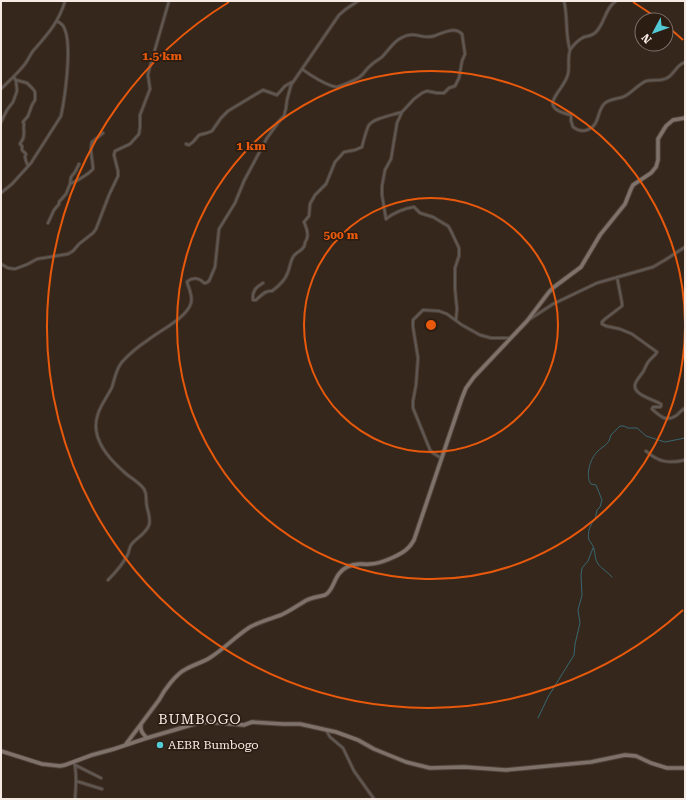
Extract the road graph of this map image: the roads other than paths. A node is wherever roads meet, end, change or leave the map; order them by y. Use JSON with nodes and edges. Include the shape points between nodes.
{"nodes":[{"id":1,"x":65,"y":1,"type":"edge"},
{"id":2,"x":169,"y":1,"type":"edge"},
{"id":3,"x":358,"y":1,"type":"edge"},
{"id":4,"x":564,"y":1,"type":"edge"},
{"id":5,"x":616,"y":1,"type":"edge"},
{"id":6,"x":57,"y":21,"type":"junction"},
{"id":7,"x":570,"y":50,"type":"junction"},
{"id":8,"x":685,"y":62,"type":"edge"},
{"id":9,"x":302,"y":69,"type":"junction"},
{"id":10,"x":14,"y":76,"type":"junction"},
{"id":11,"x":16,"y":80,"type":"junction"},
{"id":12,"x":295,"y":81,"type":"junction"},
{"id":13,"x":1,"y":90,"type":"edge"},
{"id":14,"x":402,"y":112,"type":"junction"},
{"id":15,"x":685,"y":118,"type":"edge"},
{"id":16,"x":1,"y":122,"type":"edge"},
{"id":17,"x":103,"y":133,"type":"dead end"},
{"id":18,"x":186,"y":144,"type":"dead end"},
{"id":19,"x":78,"y":164,"type":"dead end"},
{"id":20,"x":28,"y":166,"type":"junction"},
{"id":21,"x":70,"y":184,"type":"junction"},
{"id":22,"x":1,"y":193,"type":"edge"},
{"id":23,"x":48,"y":223,"type":"dead end"},
{"id":24,"x":685,"y":247,"type":"edge"},
{"id":25,"x":1,"y":264,"type":"edge"},
{"id":26,"x":617,"y":277,"type":"junction"},
{"id":27,"x":263,"y":283,"type":"dead end"},
{"id":28,"x":456,"y":320,"type":"junction"},
{"id":29,"x":527,"y":321,"type":"junction"},
{"id":30,"x":511,"y":338,"type":"junction"},
{"id":31,"x":685,"y":408,"type":"edge"},
{"id":32,"x":646,"y":451,"type":"dead end"},
{"id":33,"x":441,"y":458,"type":"junction"},
{"id":34,"x":685,"y":460,"type":"edge"},
{"id":35,"x":108,"y":580,"type":"dead end"},
{"id":36,"x":141,"y":725,"type":"junction"},
{"id":37,"x":325,"y":729,"type":"junction"},
{"id":38,"x":147,"y":738,"type":"junction"},
{"id":39,"x":126,"y":744,"type":"junction"},
{"id":40,"x":1,"y":752,"type":"edge"},
{"id":41,"x":74,"y":763,"type":"junction"},
{"id":42,"x":685,"y":768,"type":"edge"},
{"id":43,"x":101,"y":778,"type":"dead end"},
{"id":44,"x":76,"y":781,"type":"junction"},
{"id":45,"x":102,"y":789,"type":"dead end"},
{"id":46,"x":75,"y":799,"type":"edge"},
{"id":47,"x":374,"y":799,"type":"edge"}],
"edges":[{"from":1,"to":6,"type":"street"},
{"from":2,"to":25,"type":"street","via":[[148,73],[150,89],[140,115],[139,133],[130,144],[115,152],[118,176],[96,229],[68,254],[37,259],[15,269]]},
{"from":3,"to":9,"type":"street","via":[[339,15]]},
{"from":4,"to":7,"type":"street"},
{"from":5,"to":7,"type":"street","via":[[610,5],[596,32],[579,40]]},
{"from":6,"to":10,"type":"street"},
{"from":6,"to":20,"type":"street","via":[[65,30],[68,46],[63,108],[58,122]]},
{"from":7,"to":8,"type":"street","via":[[568,75],[553,103],[561,112],[571,115],[573,127],[582,131],[588,130],[597,122],[606,102],[625,96],[645,82],[668,78]]},
{"from":9,"to":12,"type":"street"},
{"from":9,"to":14,"type":"street","via":[[337,87],[361,76],[404,36],[413,34],[430,37],[456,29],[459,31],[463,36],[465,54],[455,86],[442,94],[427,91],[422,93]]},
{"from":10,"to":11,"type":"street"},
{"from":10,"to":13,"type":"street"},
{"from":11,"to":16,"type":"street","via":[[17,90],[13,102]]},
{"from":11,"to":20,"type":"street","via":[[26,83],[35,92],[35,100],[23,122],[23,137],[20,142]]},
{"from":12,"to":18,"type":"street","via":[[285,86],[277,95],[263,90],[228,111],[212,131],[199,135],[193,142]]},
{"from":12,"to":35,"type":"street","via":[[291,85],[284,116],[267,138],[235,203],[219,229],[215,267],[209,281],[206,283],[193,278],[187,282],[192,300],[189,307],[178,320],[148,340],[120,364],[98,414],[98,440],[118,466],[138,481],[146,495],[149,519],[149,525],[132,544],[127,556]]},
{"from":14,"to":27,"type":"street","via":[[374,120],[368,126],[362,147],[344,152],[335,162],[326,184],[315,194],[310,204],[309,216],[304,222],[308,232],[307,238],[304,246],[292,258],[284,280],[272,291],[253,300],[256,287]]},
{"from":14,"to":28,"type":"street","via":[[382,186],[386,219],[414,207],[420,213],[448,226],[459,248],[454,272]]},
{"from":15,"to":29,"type":"main road","via":[[673,120],[666,126],[658,139],[656,167],[633,185],[625,204],[600,235],[581,267],[554,287]]},
{"from":17,"to":21,"type":"street","via":[[91,144],[92,171]]},
{"from":19,"to":21,"type":"street"},
{"from":20,"to":22,"type":"street"},
{"from":21,"to":23,"type":"street"},
{"from":24,"to":26,"type":"street","via":[[653,267]]},
{"from":26,"to":29,"type":"street","via":[[597,283],[557,302]]},
{"from":26,"to":31,"type":"street","via":[[622,306],[602,324],[632,334],[657,352],[635,382],[636,390],[661,404],[662,406],[652,409],[663,418],[676,416]]},
{"from":28,"to":30,"type":"street","via":[[480,335]]},
{"from":28,"to":33,"type":"street","via":[[440,311],[425,310],[413,321],[418,358],[413,408],[430,450]]},
{"from":29,"to":30,"type":"main road"},
{"from":30,"to":33,"type":"main road","via":[[470,383],[462,398]]},
{"from":32,"to":34,"type":"street","via":[[655,459],[672,462]]},
{"from":33,"to":36,"type":"main road","via":[[414,540],[409,548],[373,564],[358,564],[343,569],[331,590],[325,595],[308,599],[285,613],[252,626],[211,658],[185,669],[162,694]]},
{"from":36,"to":38,"type":"main road","via":[[142,733]]},
{"from":36,"to":39,"type":"main road"},
{"from":37,"to":38,"type":"main road","via":[[300,724],[252,722],[244,725],[208,722],[188,725]]},
{"from":37,"to":42,"type":"main road","via":[[358,740],[406,762],[430,768],[506,770],[591,762],[625,755],[636,756],[667,768]]},
{"from":37,"to":47,"type":"street","via":[[344,751]]},
{"from":38,"to":39,"type":"main road"},
{"from":39,"to":41,"type":"main road"},
{"from":40,"to":41,"type":"main road","via":[[60,766]]},
{"from":41,"to":43,"type":"street"},
{"from":41,"to":44,"type":"street"},
{"from":44,"to":45,"type":"street"},
{"from":44,"to":46,"type":"street"}]}
